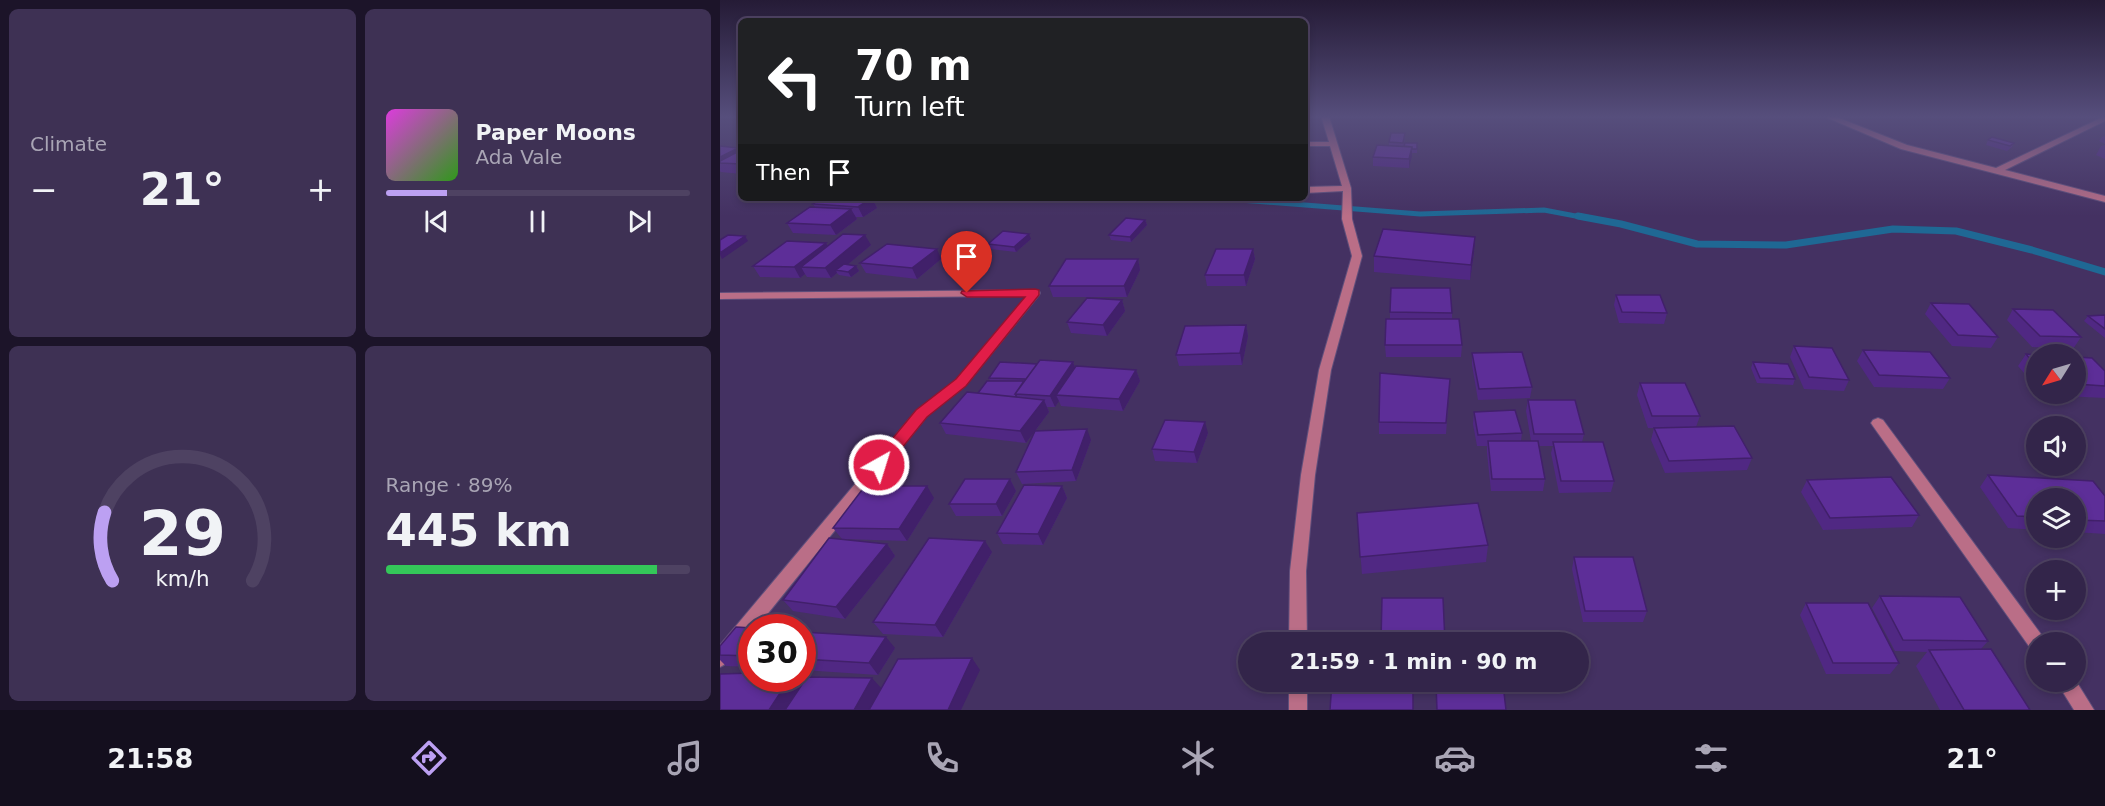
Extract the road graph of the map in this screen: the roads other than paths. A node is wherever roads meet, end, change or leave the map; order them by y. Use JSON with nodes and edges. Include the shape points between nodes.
{"nodes":[{"id":1,"x":1335,"y":149,"type":"edge"},
{"id":2,"x":1911,"y":149,"type":"edge"},
{"id":3,"x":2042,"y":149,"type":"edge"},
{"id":4,"x":1999,"y":170,"type":"junction"},
{"id":5,"x":1347,"y":188,"type":"junction"},
{"id":6,"x":1308,"y":190,"type":"edge"},
{"id":7,"x":2105,"y":200,"type":"edge"},
{"id":8,"x":720,"y":296,"type":"edge"},
{"id":9,"x":1878,"y":423,"type":"dead end"},
{"id":10,"x":1298,"y":632,"type":"edge"},
{"id":11,"x":2029,"y":632,"type":"edge"},
{"id":12,"x":720,"y":659,"type":"edge"},
{"id":13,"x":1298,"y":692,"type":"edge"},
{"id":14,"x":2073,"y":692,"type":"edge"},
{"id":15,"x":1298,"y":710,"type":"edge"},
{"id":16,"x":2085,"y":710,"type":"edge"}],
"edges":[{"from":1,"to":5,"type":"street"},
{"from":2,"to":4,"type":"street"},
{"from":3,"to":4,"type":"street"},
{"from":4,"to":7,"type":"street"},
{"from":5,"to":6,"type":"street"},
{"from":5,"to":10,"type":"street","via":[[1347,219],[1357,256],[1325,370],[1308,475],[1298,572]]},
{"from":8,"to":12,"type":"street","via":[[1035,293],[961,383],[922,413]]},
{"from":9,"to":11,"type":"street"},
{"from":13,"to":15,"type":"street"},
{"from":14,"to":16,"type":"street"}]}
